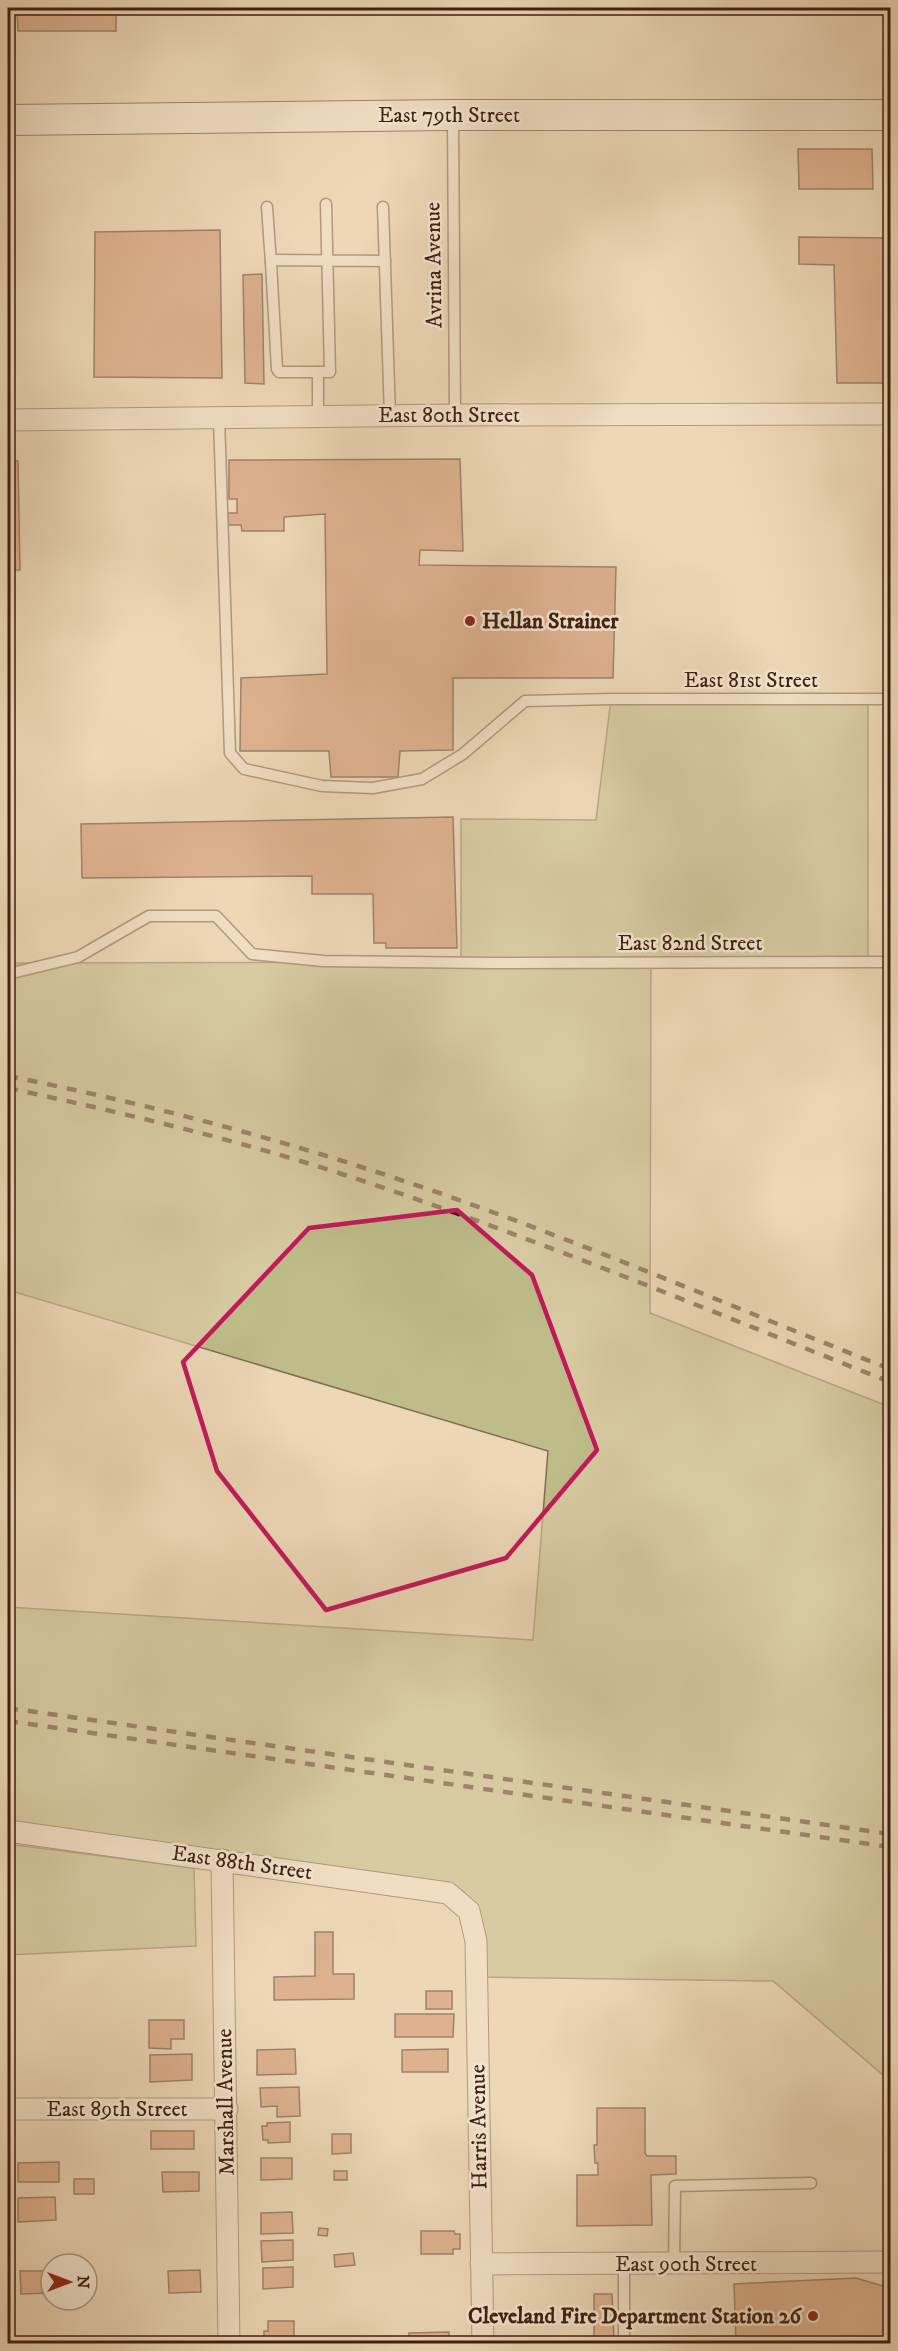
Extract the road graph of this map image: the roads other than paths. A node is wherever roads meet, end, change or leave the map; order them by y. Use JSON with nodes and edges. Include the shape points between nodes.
{"nodes":[{"id":1,"x":453,"y":115,"type":"junction"},
{"id":2,"x":891,"y":115,"type":"edge"},
{"id":3,"x":8,"y":120,"type":"edge"},
{"id":4,"x":326,"y":204,"type":"dead end"},
{"id":5,"x":267,"y":207,"type":"dead end"},
{"id":6,"x":383,"y":207,"type":"dead end"},
{"id":7,"x":327,"y":260,"type":"junction"},
{"id":8,"x":385,"y":261,"type":"junction"},
{"id":9,"x":271,"y":262,"type":"junction"},
{"id":10,"x":318,"y":372,"type":"junction"},
{"id":11,"x":891,"y":414,"type":"edge"},
{"id":12,"x":455,"y":415,"type":"junction"},
{"id":13,"x":390,"y":416,"type":"junction"},
{"id":14,"x":318,"y":417,"type":"junction"},
{"id":15,"x":219,"y":418,"type":"junction"},
{"id":16,"x":8,"y":420,"type":"edge"},
{"id":17,"x":891,"y":699,"type":"edge"},
{"id":18,"x":891,"y":962,"type":"edge"},
{"id":19,"x":8,"y":974,"type":"edge"},
{"id":20,"x":8,"y":1832,"type":"edge"},
{"id":21,"x":222,"y":1860,"type":"junction"},
{"id":22,"x":469,"y":1911,"type":"joint"},
{"id":23,"x":8,"y":2109,"type":"edge"},
{"id":24,"x":227,"y":2109,"type":"junction"},
{"id":25,"x":811,"y":2183,"type":"dead end"},
{"id":26,"x":891,"y":2262,"type":"edge"},
{"id":27,"x":481,"y":2264,"type":"junction"},
{"id":28,"x":624,"y":2264,"type":"junction"},
{"id":29,"x":674,"y":2264,"type":"junction"},
{"id":30,"x":229,"y":2343,"type":"edge"},
{"id":31,"x":483,"y":2343,"type":"edge"},
{"id":32,"x":624,"y":2343,"type":"edge"}],
"edges":[{"from":1,"to":2,"type":"main road","name":"East 79th Street"},
{"from":1,"to":3,"type":"main road","name":"East 79th Street"},
{"from":1,"to":12,"type":"lane","name":"Avrina Avenue"},
{"from":4,"to":7,"type":"lane"},
{"from":5,"to":9,"type":"lane"},
{"from":6,"to":8,"type":"lane"},
{"from":7,"to":8,"type":"lane"},
{"from":7,"to":9,"type":"lane"},
{"from":7,"to":10,"type":"lane","via":[[330,372]]},
{"from":8,"to":13,"type":"lane"},
{"from":9,"to":10,"type":"lane","via":[[277,369]]},
{"from":10,"to":14,"type":"lane"},
{"from":11,"to":12,"type":"street","name":"East 80th Street"},
{"from":12,"to":13,"type":"street","name":"East 80th Street"},
{"from":13,"to":14,"type":"street","name":"East 80th Street"},
{"from":14,"to":15,"type":"street","name":"East 80th Street"},
{"from":15,"to":16,"type":"street","name":"East 80th Street"},
{"from":15,"to":17,"type":"lane","name":"East 81st Street","via":[[230,753],[244,769],[322,786],[373,788],[423,779],[463,754],[525,701]]},
{"from":18,"to":19,"type":"lane","name":"East 82nd Street","via":[[323,961],[252,954],[216,916],[149,916],[78,957]]},
{"from":20,"to":21,"type":"street","name":"East 88th Street"},
{"from":21,"to":22,"type":"street","name":"East 88th Street","via":[[448,1893]]},
{"from":21,"to":24,"type":"street","name":"Marshall Avenue"},
{"from":22,"to":27,"type":"street","name":"Harris Avenue","via":[[476,1941]]},
{"from":23,"to":24,"type":"street","name":"East 89th Street"},
{"from":24,"to":30,"type":"street","name":"Marshall Avenue"},
{"from":25,"to":29,"type":"lane","via":[[675,2186]]},
{"from":26,"to":29,"type":"street","name":"East 90th Street"},
{"from":27,"to":28,"type":"street","name":"East 90th Street"},
{"from":27,"to":31,"type":"street","name":"Harris Avenue"},
{"from":28,"to":29,"type":"street","name":"East 90th Street"},
{"from":28,"to":32,"type":"lane"}]}
